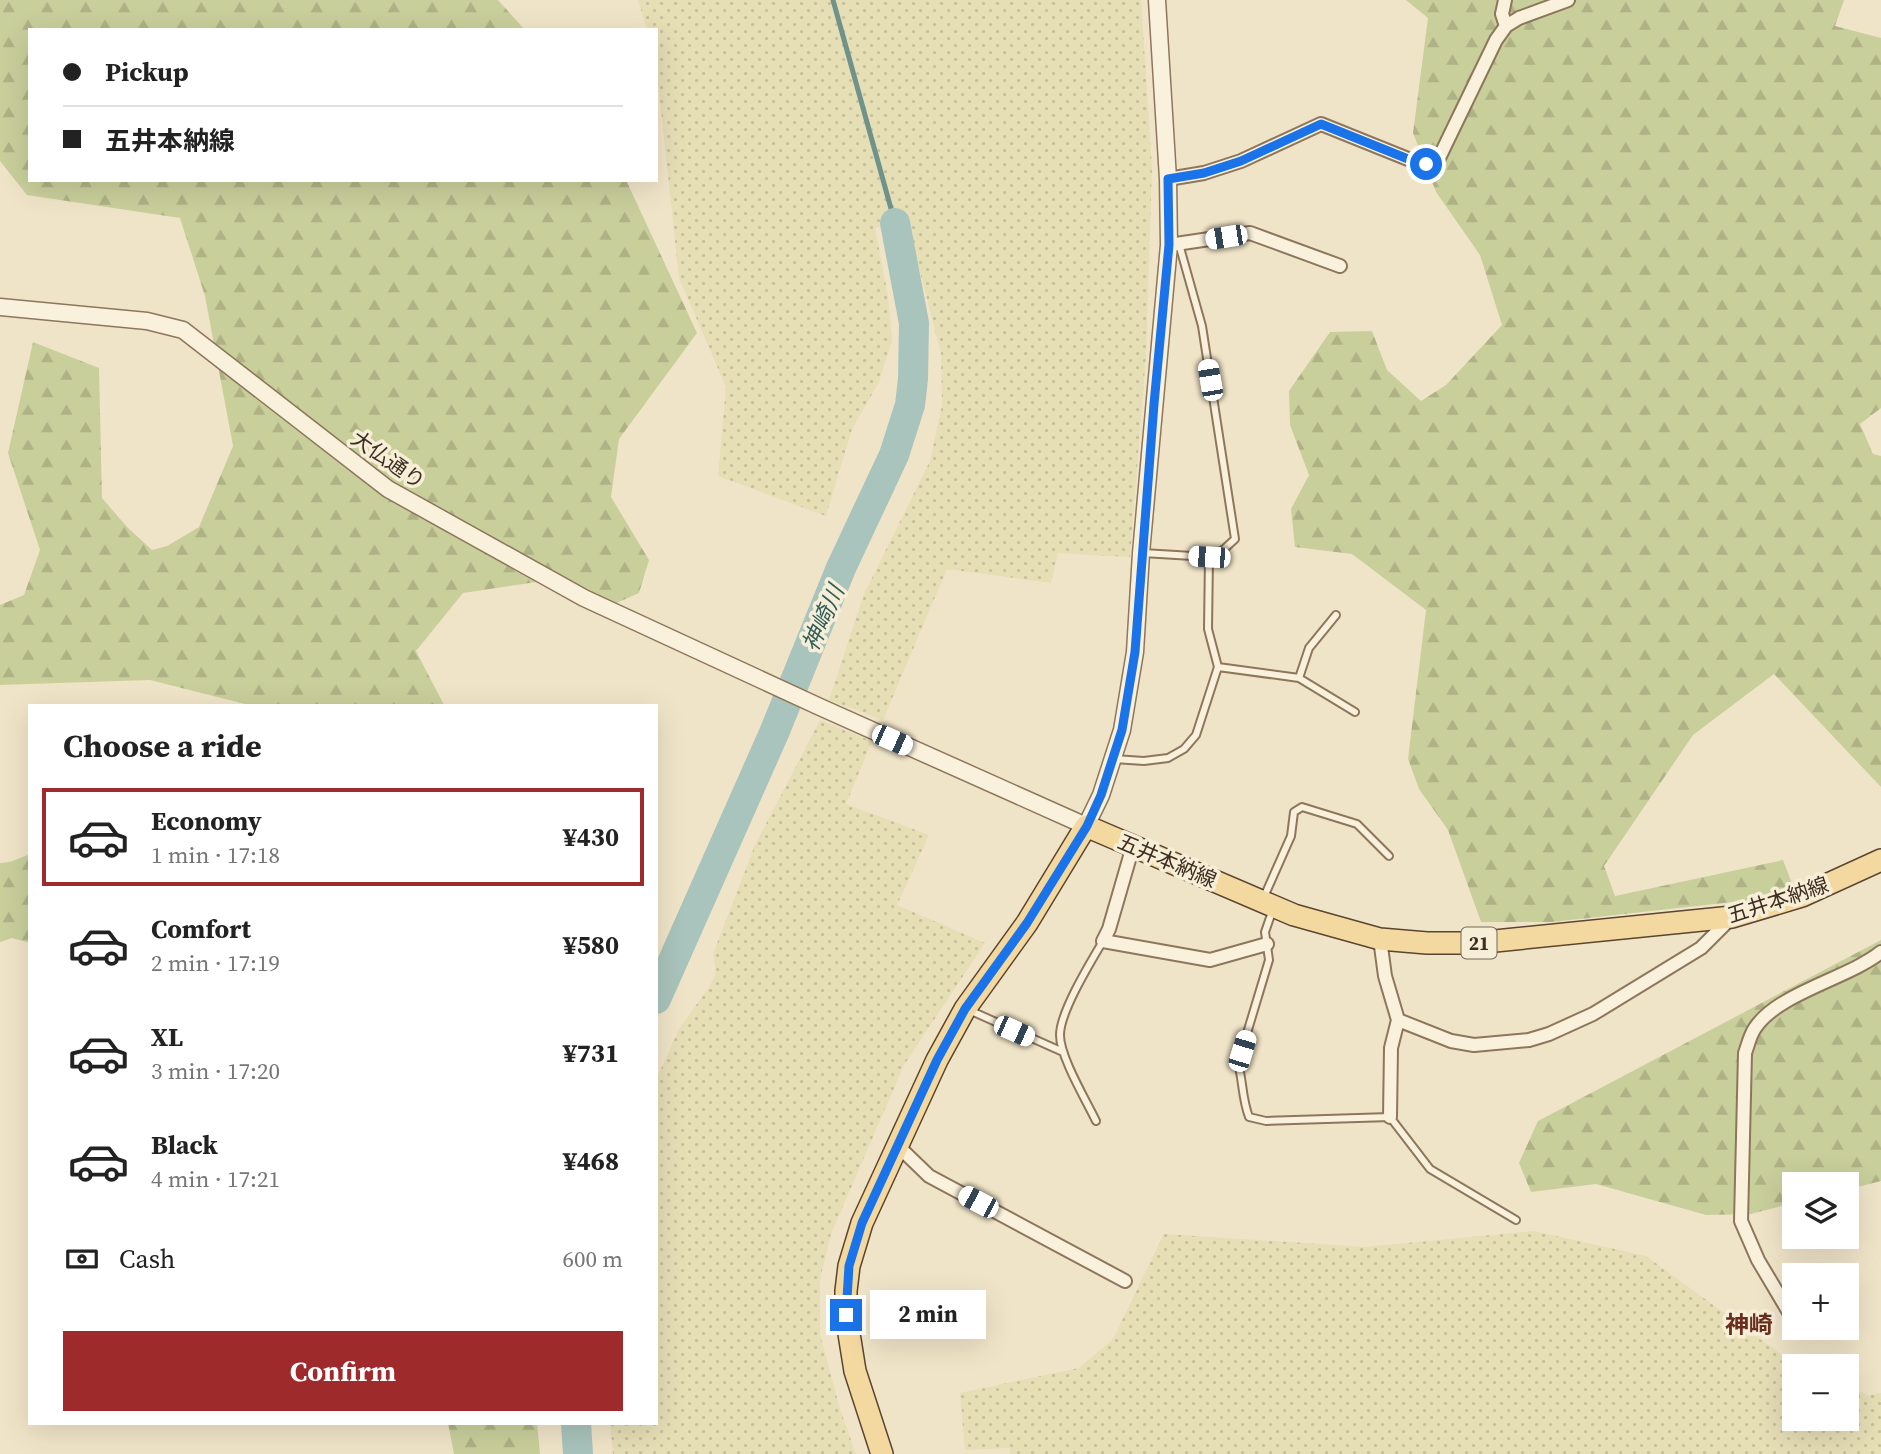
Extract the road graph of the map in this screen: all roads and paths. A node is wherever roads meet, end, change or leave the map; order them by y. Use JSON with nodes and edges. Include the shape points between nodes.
{"nodes":[{"id":1,"x":1157,"y":0,"type":"edge"},
{"id":2,"x":1505,"y":0,"type":"edge"},
{"id":3,"x":1568,"y":0,"type":"edge"},
{"id":4,"x":1506,"y":26,"type":"junction"},
{"id":5,"x":1168,"y":179,"type":"junction"},
{"id":6,"x":1174,"y":245,"type":"junction"},
{"id":7,"x":1340,"y":266,"type":"dead end"},
{"id":8,"x":0,"y":307,"type":"edge"},
{"id":9,"x":1141,"y":553,"type":"junction"},
{"id":10,"x":1209,"y":557,"type":"junction"},
{"id":11,"x":1336,"y":615,"type":"dead end"},
{"id":12,"x":1219,"y":667,"type":"junction"},
{"id":13,"x":1299,"y":678,"type":"junction"},
{"id":14,"x":1355,"y":712,"type":"dead end"},
{"id":15,"x":1112,"y":759,"type":"junction"},
{"id":16,"x":1087,"y":826,"type":"junction"},
{"id":17,"x":1133,"y":846,"type":"junction"},
{"id":18,"x":1389,"y":856,"type":"dead end"},
{"id":19,"x":1881,"y":860,"type":"edge"},
{"id":20,"x":1268,"y":904,"type":"junction"},
{"id":21,"x":1732,"y":917,"type":"junction"},
{"id":22,"x":1380,"y":939,"type":"junction"},
{"id":23,"x":1102,"y":941,"type":"junction"},
{"id":24,"x":1267,"y":944,"type":"junction"},
{"id":25,"x":1881,"y":952,"type":"edge"},
{"id":26,"x":965,"y":1009,"type":"junction"},
{"id":27,"x":1398,"y":1020,"type":"junction"},
{"id":28,"x":1063,"y":1052,"type":"junction"},
{"id":29,"x":1390,"y":1117,"type":"junction"},
{"id":30,"x":1096,"y":1121,"type":"dead end"},
{"id":31,"x":898,"y":1146,"type":"junction"},
{"id":32,"x":1516,"y":1220,"type":"dead end"},
{"id":33,"x":1125,"y":1281,"type":"dead end"},
{"id":34,"x":1782,"y":1300,"type":"edge"},
{"id":35,"x":882,"y":1454,"type":"edge"}],
"edges":[{"from":1,"to":5,"type":"street"},
{"from":2,"to":4,"type":"street","via":[[1502,15]]},
{"from":3,"to":4,"type":"street"},
{"from":4,"to":5,"type":"street","via":[[1434,163],[1418,163],[1321,124],[1241,161]]},
{"from":5,"to":6,"type":"street"},
{"from":6,"to":7,"type":"street","via":[[1250,233]]},
{"from":6,"to":9,"type":"street"},
{"from":6,"to":10,"type":"lane","via":[[1202,326],[1233,515],[1235,539]]},
{"from":8,"to":16,"type":"street","name":"大仏通り","via":[[147,321],[183,330],[387,489],[584,598]]},
{"from":9,"to":10,"type":"lane"},
{"from":9,"to":15,"type":"street","via":[[1131,685]]},
{"from":10,"to":12,"type":"lane","via":[[1208,629]]},
{"from":11,"to":13,"type":"lane","via":[[1309,648]]},
{"from":12,"to":13,"type":"lane"},
{"from":12,"to":15,"type":"lane","via":[[1196,735],[1184,750],[1144,761]]},
{"from":13,"to":14,"type":"lane"},
{"from":15,"to":16,"type":"street"},
{"from":16,"to":17,"type":"main road","name":"五井本納線","number":"21"},
{"from":16,"to":26,"type":"main road","via":[[1027,923]]},
{"from":17,"to":20,"type":"main road","name":"五井本納線","number":"21"},
{"from":17,"to":23,"type":"street"},
{"from":18,"to":20,"type":"lane","via":[[1357,824],[1302,807],[1294,812],[1291,836]]},
{"from":19,"to":21,"type":"main road","name":"五井本納線","number":"21","via":[[1802,896]]},
{"from":20,"to":22,"type":"main road","name":"五井本納線","number":"21"},
{"from":20,"to":24,"type":"lane"},
{"from":21,"to":22,"type":"main road","name":"五井本納線","number":"21","via":[[1475,943]]},
{"from":21,"to":27,"type":"street","via":[[1701,948],[1592,1014],[1549,1034],[1474,1045]]},
{"from":22,"to":27,"type":"street"},
{"from":23,"to":24,"type":"street","via":[[1210,960]]},
{"from":23,"to":28,"type":"lane","via":[[1073,994],[1059,1034]]},
{"from":24,"to":29,"type":"lane","via":[[1269,960],[1238,1063],[1249,1117],[1266,1121]]},
{"from":25,"to":34,"type":"street","via":[[1770,1013],[1755,1028],[1745,1053],[1741,1221]]},
{"from":26,"to":28,"type":"lane"},
{"from":26,"to":31,"type":"main road"},
{"from":27,"to":29,"type":"street","via":[[1391,1048]]},
{"from":28,"to":30,"type":"lane"},
{"from":29,"to":32,"type":"lane","via":[[1430,1169]]},
{"from":31,"to":33,"type":"street","via":[[929,1176]]},
{"from":31,"to":35,"type":"main road","via":[[862,1223],[846,1291],[855,1371]]}]}
